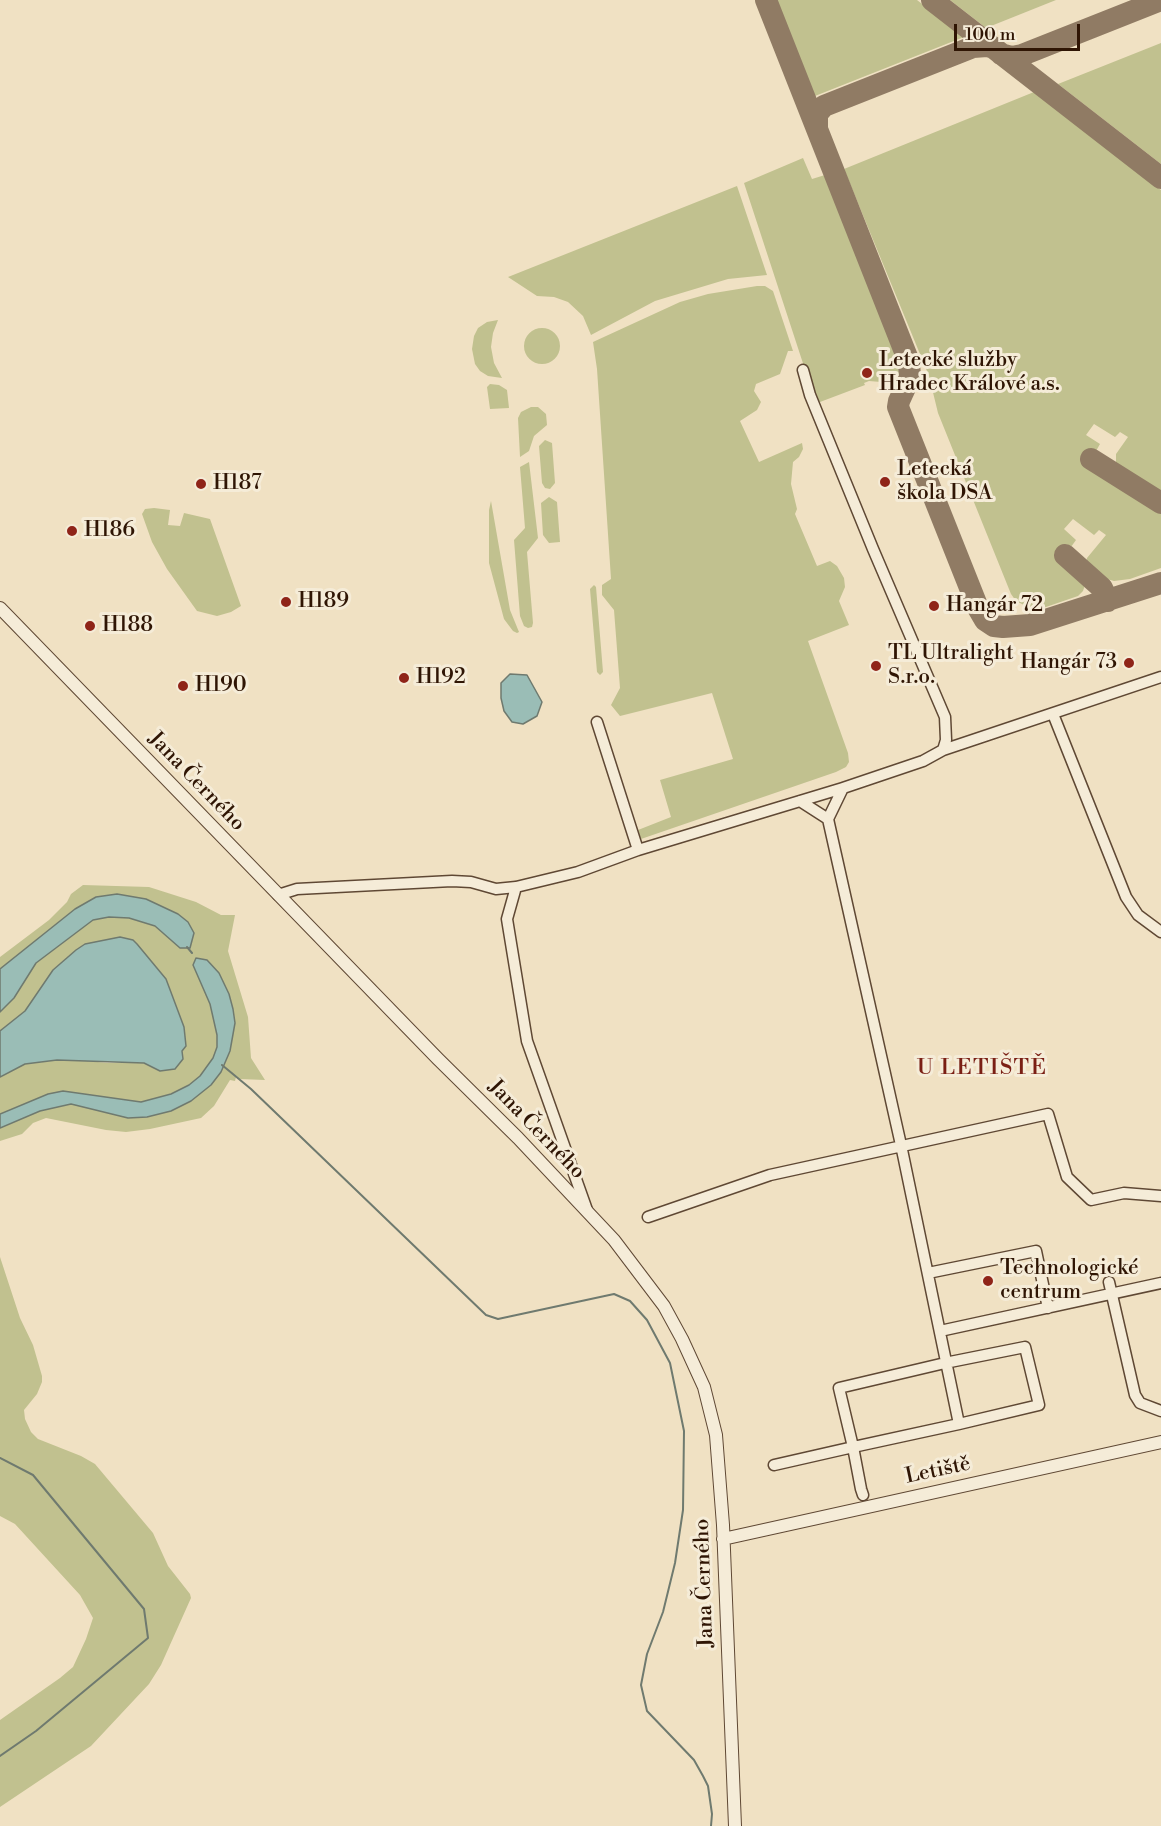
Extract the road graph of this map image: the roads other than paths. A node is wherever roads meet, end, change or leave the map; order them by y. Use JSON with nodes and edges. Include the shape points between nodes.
{"nodes":[{"id":1,"x":802,"y":370,"type":"dead end"},
{"id":2,"x":0,"y":608,"type":"edge"},
{"id":3,"x":1161,"y":677,"type":"edge"},
{"id":4,"x":1053,"y":714,"type":"junction"},
{"id":5,"x":597,"y":722,"type":"dead end"},
{"id":6,"x":943,"y":750,"type":"junction"},
{"id":7,"x":843,"y":789,"type":"junction"},
{"id":8,"x":800,"y":801,"type":"junction"},
{"id":9,"x":828,"y":819,"type":"junction"},
{"id":10,"x":638,"y":850,"type":"junction"},
{"id":11,"x":516,"y":887,"type":"junction"},
{"id":12,"x":278,"y":895,"type":"junction"},
{"id":13,"x":1161,"y":932,"type":"edge"},
{"id":14,"x":901,"y":1145,"type":"junction"},
{"id":15,"x":1161,"y":1196,"type":"edge"},
{"id":16,"x":588,"y":1213,"type":"junction"},
{"id":17,"x":648,"y":1217,"type":"dead end"},
{"id":18,"x":928,"y":1273,"type":"junction"},
{"id":19,"x":1109,"y":1282,"type":"dead end"},
{"id":20,"x":1161,"y":1283,"type":"edge"},
{"id":21,"x":1111,"y":1294,"type":"junction"},
{"id":22,"x":1048,"y":1308,"type":"junction"},
{"id":23,"x":940,"y":1331,"type":"junction"},
{"id":24,"x":945,"y":1363,"type":"junction"},
{"id":25,"x":1161,"y":1411,"type":"edge"},
{"id":26,"x":959,"y":1424,"type":"junction"},
{"id":27,"x":1161,"y":1443,"type":"edge"},
{"id":28,"x":853,"y":1448,"type":"junction"},
{"id":29,"x":774,"y":1465,"type":"dead end"},
{"id":30,"x":863,"y":1495,"type":"dead end"},
{"id":31,"x":723,"y":1539,"type":"junction"},
{"id":32,"x":735,"y":1826,"type":"edge"}],
"edges":[{"from":1,"to":6,"type":"street","via":[[945,717]]},
{"from":2,"to":12,"type":"street","name":"Jana Černého"},
{"from":3,"to":4,"type":"street"},
{"from":4,"to":6,"type":"street"},
{"from":4,"to":13,"type":"street","via":[[1126,897],[1138,915]]},
{"from":5,"to":10,"type":"street"},
{"from":6,"to":7,"type":"street"},
{"from":7,"to":8,"type":"street"},
{"from":7,"to":9,"type":"street"},
{"from":8,"to":9,"type":"street"},
{"from":8,"to":10,"type":"street"},
{"from":9,"to":14,"type":"street"},
{"from":10,"to":11,"type":"street","via":[[578,872]]},
{"from":11,"to":12,"type":"street","via":[[496,889],[452,881],[297,889]]},
{"from":11,"to":16,"type":"street","via":[[507,920],[527,1041]]},
{"from":12,"to":16,"type":"street","name":"Jana Černého"},
{"from":14,"to":15,"type":"street","via":[[1048,1114],[1067,1177],[1091,1200],[1124,1193]]},
{"from":14,"to":17,"type":"street","via":[[770,1175]]},
{"from":14,"to":18,"type":"street"},
{"from":16,"to":31,"type":"street","name":"Jana Černého","via":[[631,1261],[663,1306],[704,1387],[716,1435]]},
{"from":18,"to":22,"type":"street","via":[[1036,1251]]},
{"from":18,"to":23,"type":"street"},
{"from":19,"to":21,"type":"street"},
{"from":20,"to":21,"type":"street"},
{"from":21,"to":22,"type":"street"},
{"from":21,"to":25,"type":"street","via":[[1135,1395],[1140,1403]]},
{"from":22,"to":23,"type":"street"},
{"from":23,"to":24,"type":"street"},
{"from":24,"to":26,"type":"street"},
{"from":24,"to":26,"type":"street","via":[[1025,1347],[1039,1405]]},
{"from":24,"to":28,"type":"street","via":[[839,1388]]},
{"from":26,"to":28,"type":"street"},
{"from":27,"to":31,"type":"street","name":"Letiště"},
{"from":28,"to":29,"type":"street"},
{"from":28,"to":30,"type":"street"},
{"from":31,"to":32,"type":"street","name":"Jana Černého"}]}
